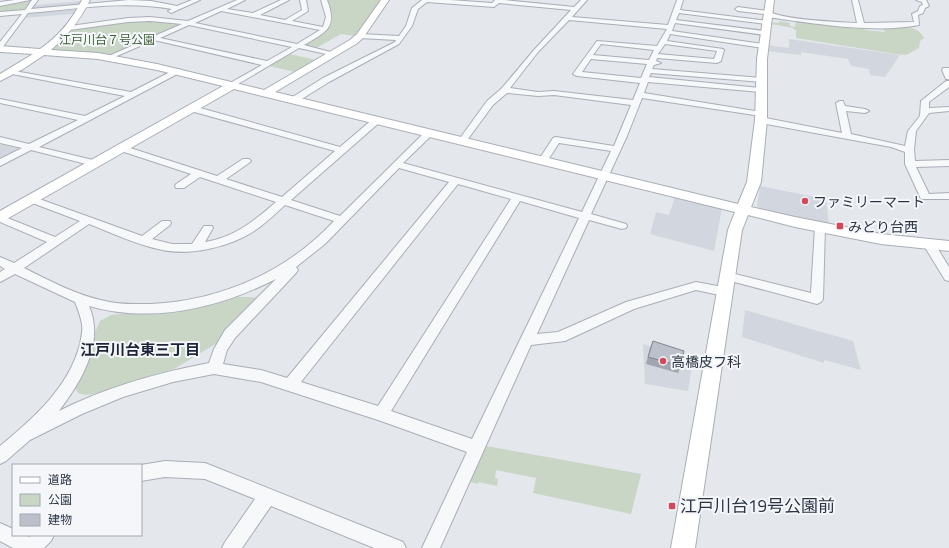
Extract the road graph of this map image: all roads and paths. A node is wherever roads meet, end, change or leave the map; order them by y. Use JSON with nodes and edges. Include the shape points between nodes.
{"nodes":[{"id":1,"x":197,"y":0,"type":"edge"},
{"id":2,"x":242,"y":0,"type":"edge"},
{"id":3,"x":286,"y":0,"type":"edge"},
{"id":4,"x":303,"y":0,"type":"edge"},
{"id":5,"x":324,"y":0,"type":"edge"},
{"id":6,"x":385,"y":0,"type":"edge"},
{"id":7,"x":427,"y":0,"type":"edge"},
{"id":8,"x":584,"y":0,"type":"edge"},
{"id":9,"x":770,"y":0,"type":"edge"},
{"id":10,"x":855,"y":0,"type":"edge"},
{"id":11,"x":919,"y":0,"type":"edge"},
{"id":12,"x":31,"y":2,"type":"edge"},
{"id":13,"x":520,"y":2,"type":"edge"},
{"id":14,"x":0,"y":4,"type":"edge"},
{"id":15,"x":79,"y":7,"type":"edge"},
{"id":16,"x":178,"y":8,"type":"junction"},
{"id":17,"x":220,"y":9,"type":"junction"},
{"id":18,"x":738,"y":9,"type":"dead end"},
{"id":19,"x":575,"y":10,"type":"junction"},
{"id":20,"x":25,"y":12,"type":"junction"},
{"id":21,"x":0,"y":14,"type":"edge"},
{"id":22,"x":252,"y":16,"type":"junction"},
{"id":23,"x":567,"y":18,"type":"junction"},
{"id":24,"x":27,"y":19,"type":"dead end"},
{"id":25,"x":150,"y":19,"type":"junction"},
{"id":26,"x":20,"y":20,"type":"junction"},
{"id":27,"x":766,"y":21,"type":"junction"},
{"id":28,"x":285,"y":22,"type":"junction"},
{"id":29,"x":188,"y":23,"type":"junction"},
{"id":30,"x":861,"y":24,"type":"junction"},
{"id":31,"x":70,"y":28,"type":"junction"},
{"id":32,"x":325,"y":29,"type":"junction"},
{"id":33,"x":360,"y":36,"type":"junction"},
{"id":34,"x":153,"y":38,"type":"junction"},
{"id":35,"x":402,"y":38,"type":"junction"},
{"id":36,"x":663,"y":38,"type":"edge"},
{"id":37,"x":300,"y":46,"type":"junction"},
{"id":38,"x":763,"y":46,"type":"junction"},
{"id":39,"x":0,"y":48,"type":"edge"},
{"id":40,"x":43,"y":51,"type":"junction"},
{"id":41,"x":335,"y":54,"type":"junction"},
{"id":42,"x":589,"y":57,"type":"junction"},
{"id":43,"x":108,"y":58,"type":"junction"},
{"id":44,"x":269,"y":64,"type":"junction"},
{"id":45,"x":688,"y":66,"type":"dead end"},
{"id":46,"x":949,"y":70,"type":"edge"},
{"id":47,"x":179,"y":71,"type":"junction"},
{"id":48,"x":12,"y":72,"type":"junction"},
{"id":49,"x":949,"y":77,"type":"edge"},
{"id":50,"x":0,"y":78,"type":"edge"},
{"id":51,"x":949,"y":83,"type":"edge"},
{"id":52,"x":232,"y":85,"type":"junction"},
{"id":53,"x":761,"y":85,"type":"junction"},
{"id":54,"x":505,"y":90,"type":"junction"},
{"id":55,"x":266,"y":93,"type":"junction"},
{"id":56,"x":133,"y":95,"type":"junction"},
{"id":57,"x":638,"y":99,"type":"junction"},
{"id":58,"x":294,"y":100,"type":"junction"},
{"id":59,"x":0,"y":101,"type":"edge"},
{"id":60,"x":190,"y":108,"type":"junction"},
{"id":61,"x":949,"y":109,"type":"edge"},
{"id":62,"x":865,"y":111,"type":"dead end"},
{"id":63,"x":926,"y":111,"type":"junction"},
{"id":64,"x":761,"y":117,"type":"junction"},
{"id":65,"x":86,"y":119,"type":"junction"},
{"id":66,"x":377,"y":120,"type":"junction"},
{"id":67,"x":429,"y":133,"type":"junction"},
{"id":68,"x":847,"y":136,"type":"junction"},
{"id":69,"x":0,"y":140,"type":"edge"},
{"id":70,"x":462,"y":141,"type":"junction"},
{"id":71,"x":30,"y":148,"type":"junction"},
{"id":72,"x":121,"y":148,"type":"junction"},
{"id":73,"x":617,"y":149,"type":"junction"},
{"id":74,"x":341,"y":150,"type":"junction"},
{"id":75,"x":908,"y":150,"type":"junction"},
{"id":76,"x":246,"y":161,"type":"dead end"},
{"id":77,"x":543,"y":161,"type":"junction"},
{"id":78,"x":949,"y":162,"type":"edge"},
{"id":79,"x":0,"y":163,"type":"edge"},
{"id":80,"x":94,"y":163,"type":"junction"},
{"id":81,"x":396,"y":164,"type":"junction"},
{"id":82,"x":910,"y":164,"type":"junction"},
{"id":83,"x":198,"y":174,"type":"junction"},
{"id":84,"x":605,"y":176,"type":"junction"},
{"id":85,"x":218,"y":180,"type":"junction"},
{"id":86,"x":455,"y":181,"type":"junction"},
{"id":87,"x":180,"y":186,"type":"dead end"},
{"id":88,"x":949,"y":196,"type":"edge"},
{"id":89,"x":518,"y":197,"type":"junction"},
{"id":90,"x":31,"y":200,"type":"junction"},
{"id":91,"x":282,"y":201,"type":"junction"},
{"id":92,"x":743,"y":210,"type":"junction"},
{"id":93,"x":586,"y":216,"type":"junction"},
{"id":94,"x":0,"y":218,"type":"edge"},
{"id":95,"x":88,"y":220,"type":"junction"},
{"id":96,"x":342,"y":220,"type":"junction"},
{"id":97,"x":166,"y":223,"type":"dead end"},
{"id":98,"x":622,"y":226,"type":"dead end"},
{"id":99,"x":820,"y":227,"type":"junction"},
{"id":100,"x":208,"y":228,"type":"dead end"},
{"id":101,"x":55,"y":241,"type":"junction"},
{"id":102,"x":143,"y":241,"type":"junction"},
{"id":103,"x":929,"y":244,"type":"junction"},
{"id":104,"x":949,"y":246,"type":"edge"},
{"id":105,"x":195,"y":248,"type":"junction"},
{"id":106,"x":305,"y":256,"type":"junction"},
{"id":107,"x":0,"y":262,"type":"edge"},
{"id":108,"x":15,"y":268,"type":"junction"},
{"id":109,"x":949,"y":277,"type":"edge"},
{"id":110,"x":0,"y":278,"type":"edge"},
{"id":111,"x":726,"y":283,"type":"junction"},
{"id":112,"x":80,"y":299,"type":"junction"},
{"id":113,"x":528,"y":340,"type":"junction"},
{"id":114,"x":214,"y":368,"type":"junction"},
{"id":115,"x":290,"y":386,"type":"junction"},
{"id":116,"x":381,"y":414,"type":"junction"},
{"id":117,"x":27,"y":434,"type":"junction"},
{"id":118,"x":476,"y":448,"type":"junction"},
{"id":119,"x":0,"y":456,"type":"edge"},
{"id":120,"x":142,"y":473,"type":"edge"},
{"id":121,"x":268,"y":496,"type":"junction"},
{"id":122,"x":0,"y":532,"type":"edge"},
{"id":123,"x":44,"y":536,"type":"edge"},
{"id":124,"x":31,"y":548,"type":"edge"},
{"id":125,"x":231,"y":548,"type":"edge"},
{"id":126,"x":397,"y":548,"type":"edge"},
{"id":127,"x":431,"y":548,"type":"edge"},
{"id":128,"x":683,"y":548,"type":"edge"}],
"edges":[{"from":1,"to":16,"type":"street"},
{"from":2,"to":17,"type":"street"},
{"from":3,"to":22,"type":"street"},
{"from":4,"to":28,"type":"street","via":[[305,11]]},
{"from":5,"to":32,"type":"street","via":[[330,17]]},
{"from":6,"to":33,"type":"street"},
{"from":7,"to":13,"type":"street","via":[[494,5],[498,1]]},
{"from":7,"to":35,"type":"street","via":[[415,8]]},
{"from":8,"to":19,"type":"street"},
{"from":9,"to":27,"type":"street"},
{"from":10,"to":30,"type":"street"},
{"from":11,"to":30,"type":"street","via":[[924,1],[926,6],[915,14],[917,24]]},
{"from":12,"to":14,"type":"street"},
{"from":12,"to":15,"type":"street"},
{"from":12,"to":20,"type":"street"},
{"from":13,"to":19,"type":"street"},
{"from":15,"to":16,"type":"street","via":[[140,2]]},
{"from":15,"to":20,"type":"street"},
{"from":15,"to":31,"type":"street"},
{"from":16,"to":25,"type":"street"},
{"from":17,"to":22,"type":"street"},
{"from":17,"to":29,"type":"street"},
{"from":18,"to":27,"type":"street"},
{"from":19,"to":23,"type":"street"},
{"from":20,"to":21,"type":"street"},
{"from":20,"to":26,"type":"street"},
{"from":22,"to":28,"type":"street"},
{"from":23,"to":36,"type":"street"},
{"from":23,"to":54,"type":"street"},
{"from":24,"to":26,"type":"street"},
{"from":25,"to":29,"type":"street"},
{"from":25,"to":31,"type":"street","via":[[116,20]]},
{"from":26,"to":39,"type":"street","via":[[9,31]]},
{"from":27,"to":30,"type":"street"},
{"from":27,"to":36,"type":"street"},
{"from":27,"to":36,"type":"street"},
{"from":27,"to":38,"type":"street"},
{"from":28,"to":32,"type":"street"},
{"from":29,"to":34,"type":"street"},
{"from":29,"to":37,"type":"street"},
{"from":31,"to":40,"type":"street"},
{"from":32,"to":37,"type":"street"},
{"from":33,"to":35,"type":"street"},
{"from":33,"to":41,"type":"street"},
{"from":34,"to":43,"type":"street"},
{"from":34,"to":44,"type":"street"},
{"from":35,"to":58,"type":"street"},
{"from":36,"to":36,"type":"street","via":[[717,61],[721,50]]},
{"from":36,"to":38,"type":"street"},
{"from":36,"to":42,"type":"street"},
{"from":36,"to":42,"type":"street","via":[[599,42]]},
{"from":36,"to":42,"type":"street","via":[[577,74]]},
{"from":36,"to":45,"type":"street"},
{"from":36,"to":53,"type":"street"},
{"from":36,"to":57,"type":"street"},
{"from":37,"to":41,"type":"street"},
{"from":37,"to":44,"type":"street"},
{"from":38,"to":53,"type":"street"},
{"from":39,"to":40,"type":"street"},
{"from":40,"to":43,"type":"street"},
{"from":40,"to":48,"type":"street"},
{"from":41,"to":55,"type":"street"},
{"from":43,"to":47,"type":"street"},
{"from":44,"to":52,"type":"street"},
{"from":46,"to":49,"type":"street","via":[[946,70]]},
{"from":47,"to":52,"type":"street"},
{"from":47,"to":56,"type":"street"},
{"from":48,"to":50,"type":"street"},
{"from":48,"to":56,"type":"street"},
{"from":51,"to":63,"type":"street","via":[[925,101]]},
{"from":52,"to":55,"type":"street"},
{"from":52,"to":60,"type":"street"},
{"from":53,"to":64,"type":"street"},
{"from":54,"to":57,"type":"street"},
{"from":54,"to":70,"type":"street","via":[[490,103]]},
{"from":55,"to":58,"type":"street"},
{"from":56,"to":65,"type":"street"},
{"from":57,"to":64,"type":"street"},
{"from":57,"to":73,"type":"street"},
{"from":58,"to":66,"type":"street"},
{"from":59,"to":65,"type":"street"},
{"from":60,"to":72,"type":"street"},
{"from":60,"to":74,"type":"street"},
{"from":61,"to":63,"type":"street"},
{"from":62,"to":68,"type":"street","via":[[840,105]]},
{"from":63,"to":75,"type":"street","via":[[923,120],[912,132]]},
{"from":64,"to":68,"type":"street"},
{"from":64,"to":92,"type":"street","via":[[754,182]]},
{"from":65,"to":71,"type":"street"},
{"from":66,"to":67,"type":"street"},
{"from":66,"to":74,"type":"street"},
{"from":67,"to":70,"type":"street"},
{"from":67,"to":81,"type":"street"},
{"from":68,"to":75,"type":"street"},
{"from":69,"to":71,"type":"street"},
{"from":70,"to":77,"type":"street"},
{"from":71,"to":79,"type":"street"},
{"from":71,"to":80,"type":"street"},
{"from":72,"to":80,"type":"street"},
{"from":72,"to":83,"type":"street"},
{"from":73,"to":77,"type":"street","via":[[556,140]]},
{"from":73,"to":84,"type":"street"},
{"from":74,"to":91,"type":"street"},
{"from":75,"to":82,"type":"street"},
{"from":76,"to":85,"type":"street"},
{"from":77,"to":84,"type":"street"},
{"from":78,"to":82,"type":"street"},
{"from":80,"to":90,"type":"street"},
{"from":81,"to":86,"type":"street"},
{"from":81,"to":96,"type":"street"},
{"from":82,"to":88,"type":"street","via":[[925,197]]},
{"from":83,"to":85,"type":"street"},
{"from":83,"to":87,"type":"street"},
{"from":84,"to":92,"type":"street"},
{"from":84,"to":93,"type":"street"},
{"from":85,"to":91,"type":"street"},
{"from":86,"to":89,"type":"street"},
{"from":86,"to":115,"type":"street"},
{"from":89,"to":93,"type":"street"},
{"from":89,"to":116,"type":"street"},
{"from":90,"to":94,"type":"street"},
{"from":90,"to":95,"type":"street"},
{"from":91,"to":96,"type":"street"},
{"from":91,"to":105,"type":"street","via":[[253,228],[232,239]]},
{"from":92,"to":99,"type":"street"},
{"from":92,"to":111,"type":"street","via":[[734,230]]},
{"from":93,"to":98,"type":"street"},
{"from":93,"to":113,"type":"street"},
{"from":94,"to":101,"type":"street"},
{"from":95,"to":101,"type":"street"},
{"from":95,"to":102,"type":"street"},
{"from":96,"to":106,"type":"street"},
{"from":97,"to":102,"type":"street"},
{"from":99,"to":103,"type":"street","via":[[881,239]]},
{"from":99,"to":111,"type":"street","via":[[816,299]]},
{"from":100,"to":105,"type":"street"},
{"from":101,"to":108,"type":"street"},
{"from":102,"to":105,"type":"street","via":[[176,249]]},
{"from":103,"to":104,"type":"street"},
{"from":103,"to":109,"type":"street"},
{"from":106,"to":112,"type":"street","via":[[248,288],[202,302],[152,309],[130,309]]},
{"from":106,"to":114,"type":"street","via":[[230,334]]},
{"from":107,"to":108,"type":"street"},
{"from":108,"to":110,"type":"street"},
{"from":108,"to":112,"type":"street"},
{"from":111,"to":113,"type":"street","via":[[696,286],[630,305],[560,337]]},
{"from":111,"to":128,"type":"street"},
{"from":112,"to":117,"type":"street","via":[[89,329],[81,362],[67,390]]},
{"from":113,"to":118,"type":"street"},
{"from":114,"to":115,"type":"street","via":[[261,376]]},
{"from":114,"to":117,"type":"street","via":[[179,374],[121,391]]},
{"from":115,"to":116,"type":"street"},
{"from":116,"to":118,"type":"street"},
{"from":117,"to":119,"type":"street"},
{"from":118,"to":127,"type":"street"},
{"from":120,"to":121,"type":"street","via":[[154,468],[206,471]]},
{"from":121,"to":125,"type":"street"},
{"from":121,"to":126,"type":"street"},
{"from":122,"to":124,"type":"street"},
{"from":123,"to":124,"type":"street"}]}
